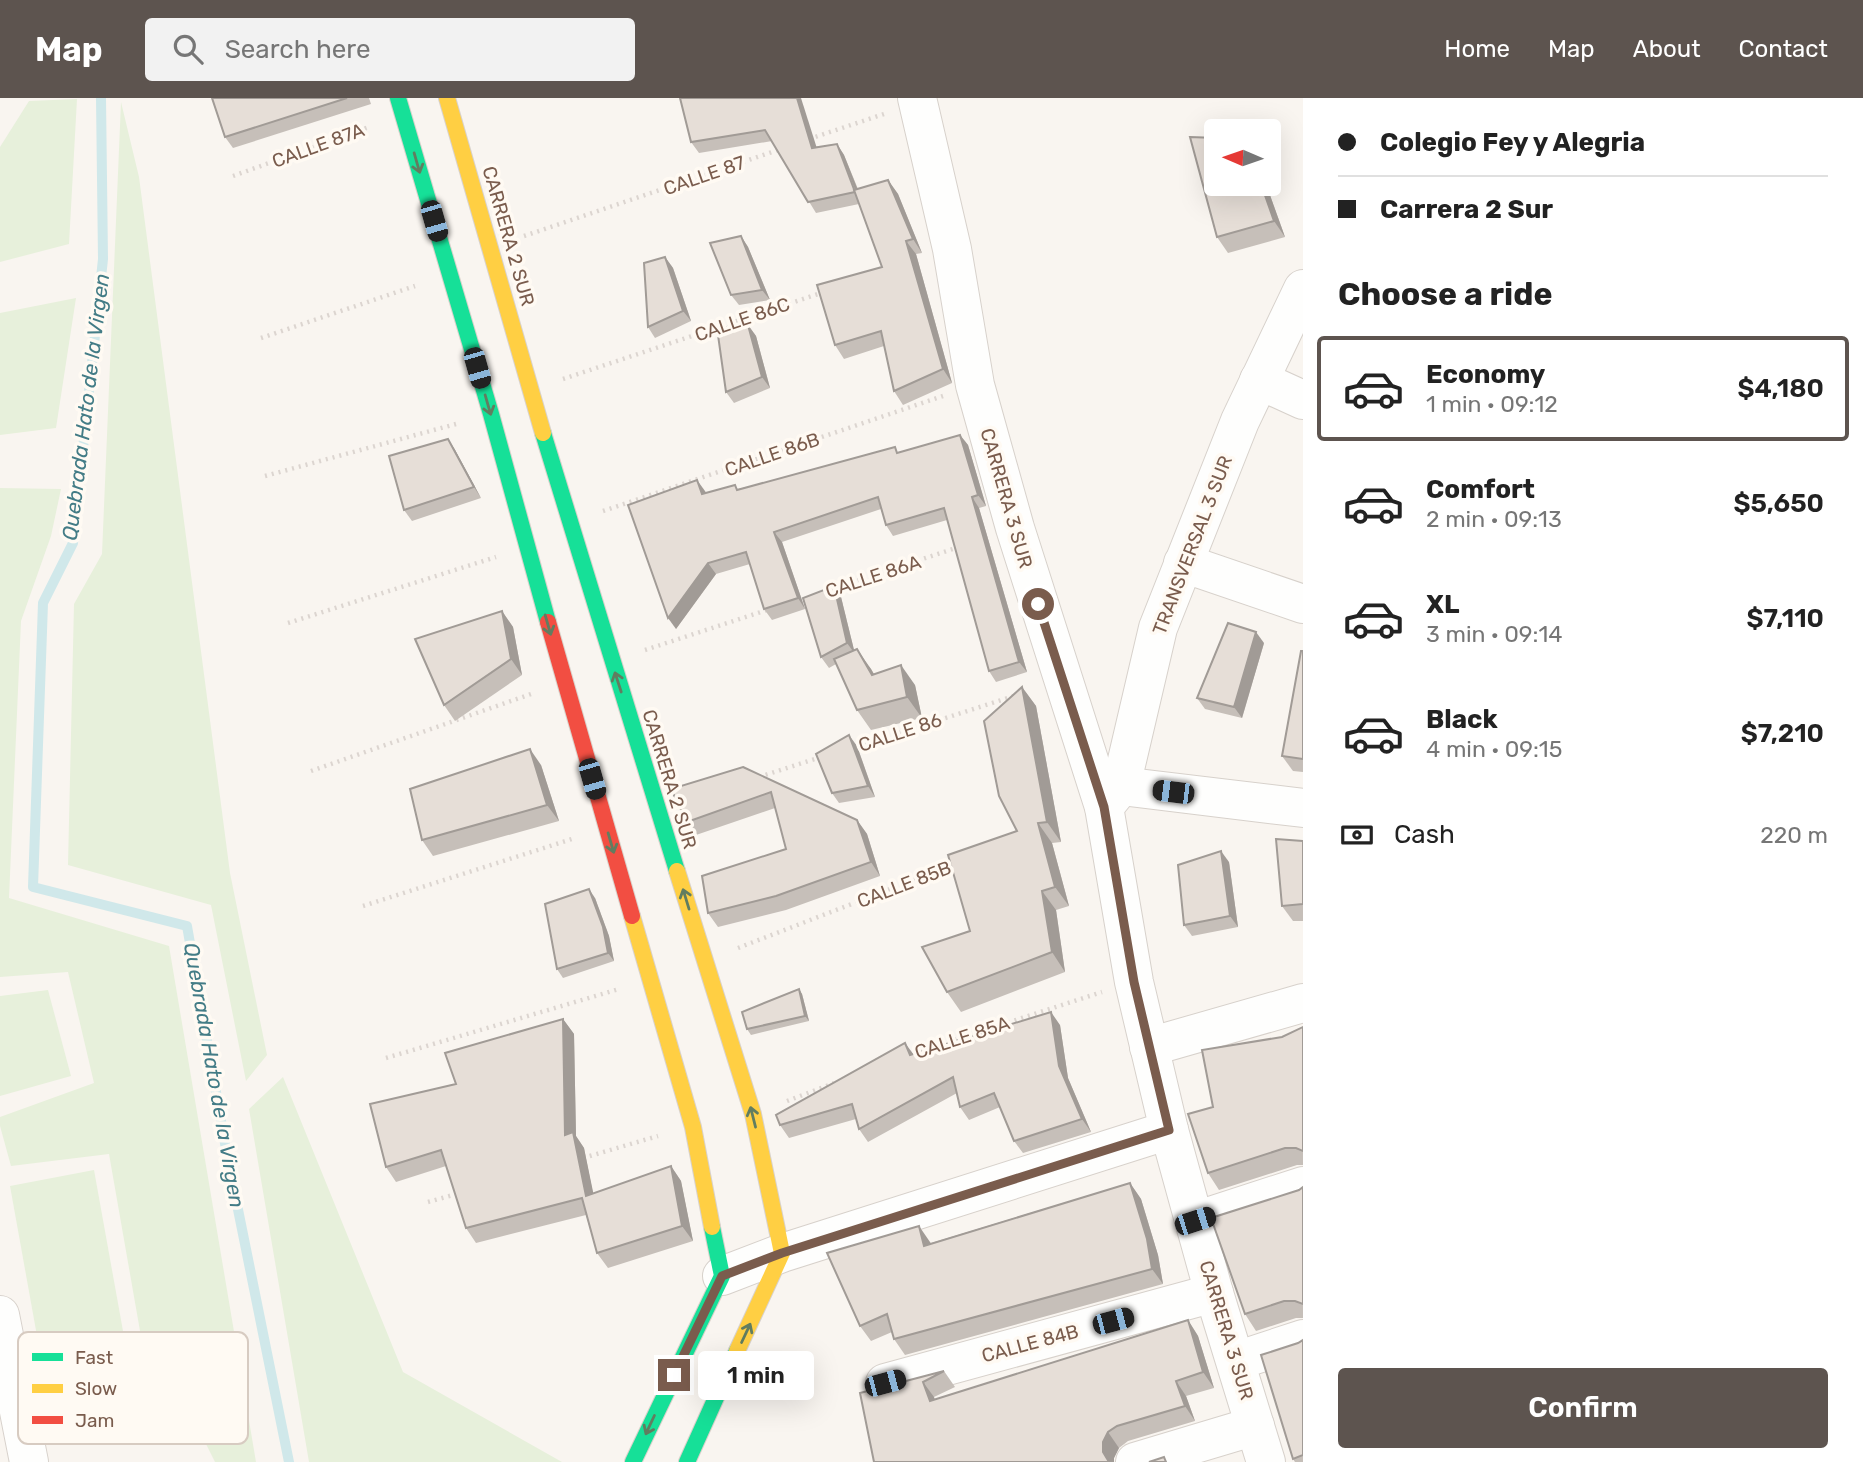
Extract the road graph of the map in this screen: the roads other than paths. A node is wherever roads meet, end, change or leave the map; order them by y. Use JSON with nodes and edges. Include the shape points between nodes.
{"nodes":[{"id":1,"x":398,"y":98,"type":"edge"},
{"id":2,"x":447,"y":98,"type":"edge"},
{"id":3,"x":917,"y":100,"type":"edge"},
{"id":4,"x":1303,"y":289,"type":"edge"},
{"id":5,"x":1259,"y":380,"type":"junction"},
{"id":6,"x":1303,"y":400,"type":"edge"},
{"id":7,"x":1183,"y":564,"type":"junction"},
{"id":8,"x":1303,"y":604,"type":"edge"},
{"id":9,"x":1112,"y":796,"type":"junction"},
{"id":10,"x":1303,"y":808,"type":"edge"},
{"id":11,"x":1303,"y":1003,"type":"edge"},
{"id":12,"x":1149,"y":1047,"type":"junction"},
{"id":13,"x":1169,"y":1130,"type":"junction"},
{"id":14,"x":1303,"y":1186,"type":"edge"},
{"id":15,"x":1195,"y":1221,"type":"junction"},
{"id":16,"x":782,"y":1253,"type":"junction"},
{"id":17,"x":722,"y":1276,"type":"junction"},
{"id":18,"x":1214,"y":1293,"type":"junction"},
{"id":19,"x":0,"y":1315,"type":"edge"},
{"id":20,"x":1303,"y":1339,"type":"edge"},
{"id":21,"x":1236,"y":1361,"type":"junction"},
{"id":22,"x":885,"y":1383,"type":"edge"},
{"id":23,"x":10,"y":1405,"type":"edge"},
{"id":24,"x":18,"y":1422,"type":"edge"},
{"id":25,"x":1255,"y":1426,"type":"junction"},
{"id":26,"x":28,"y":1444,"type":"edge"},
{"id":27,"x":37,"y":1462,"type":"edge"},
{"id":28,"x":633,"y":1462,"type":"edge"},
{"id":29,"x":687,"y":1462,"type":"edge"},
{"id":30,"x":1135,"y":1462,"type":"edge"},
{"id":31,"x":1266,"y":1462,"type":"edge"}],
"edges":[{"from":1,"to":17,"type":"street","one_way":true,"via":[[491,414],[508,455],[526,547],[693,1126]]},
{"from":16,"to":2,"type":"street","name":"CARRERA 2 SUR","one_way":true,"via":[[753,1114],[541,444],[532,389]]},
{"from":3,"to":9,"type":"street","name":"CARRERA 3 SUR","via":[[952,249],[975,385],[1015,528],[1062,680]]},
{"from":4,"to":5,"type":"street","name":"TRANSVERSAL 3 SUR"},
{"from":5,"to":6,"type":"street"},
{"from":5,"to":7,"type":"street","name":"TRANSVERSAL 3 SUR"},
{"from":7,"to":8,"type":"street"},
{"from":7,"to":9,"type":"street","name":"TRANSVERSAL 3 SUR","via":[[1158,628]]},
{"from":9,"to":10,"type":"street"},
{"from":9,"to":12,"type":"street","name":"CARRERA 3 SUR","via":[[1134,982]]},
{"from":11,"to":12,"type":"street"},
{"from":12,"to":13,"type":"street","name":"CARRERA 3 SUR"},
{"from":13,"to":15,"type":"street","name":"CARRERA 3 SUR"},
{"from":13,"to":16,"type":"street"},
{"from":14,"to":15,"type":"street"},
{"from":15,"to":18,"type":"street","name":"CARRERA 3 SUR"},
{"from":16,"to":17,"type":"street"},
{"from":29,"to":16,"type":"street","one_way":true},
{"from":17,"to":28,"type":"street","one_way":true},
{"from":18,"to":21,"type":"street","name":"CARRERA 3 SUR"},
{"from":18,"to":22,"type":"street","name":"CALLE 84B"},
{"from":19,"to":23,"type":"street"},
{"from":20,"to":21,"type":"street"},
{"from":21,"to":25,"type":"street","name":"CARRERA 3 SUR"},
{"from":23,"to":24,"type":"street"},
{"from":25,"to":30,"type":"street"},
{"from":25,"to":31,"type":"street","name":"CARRERA 3 SUR"},
{"from":26,"to":27,"type":"street"}]}
